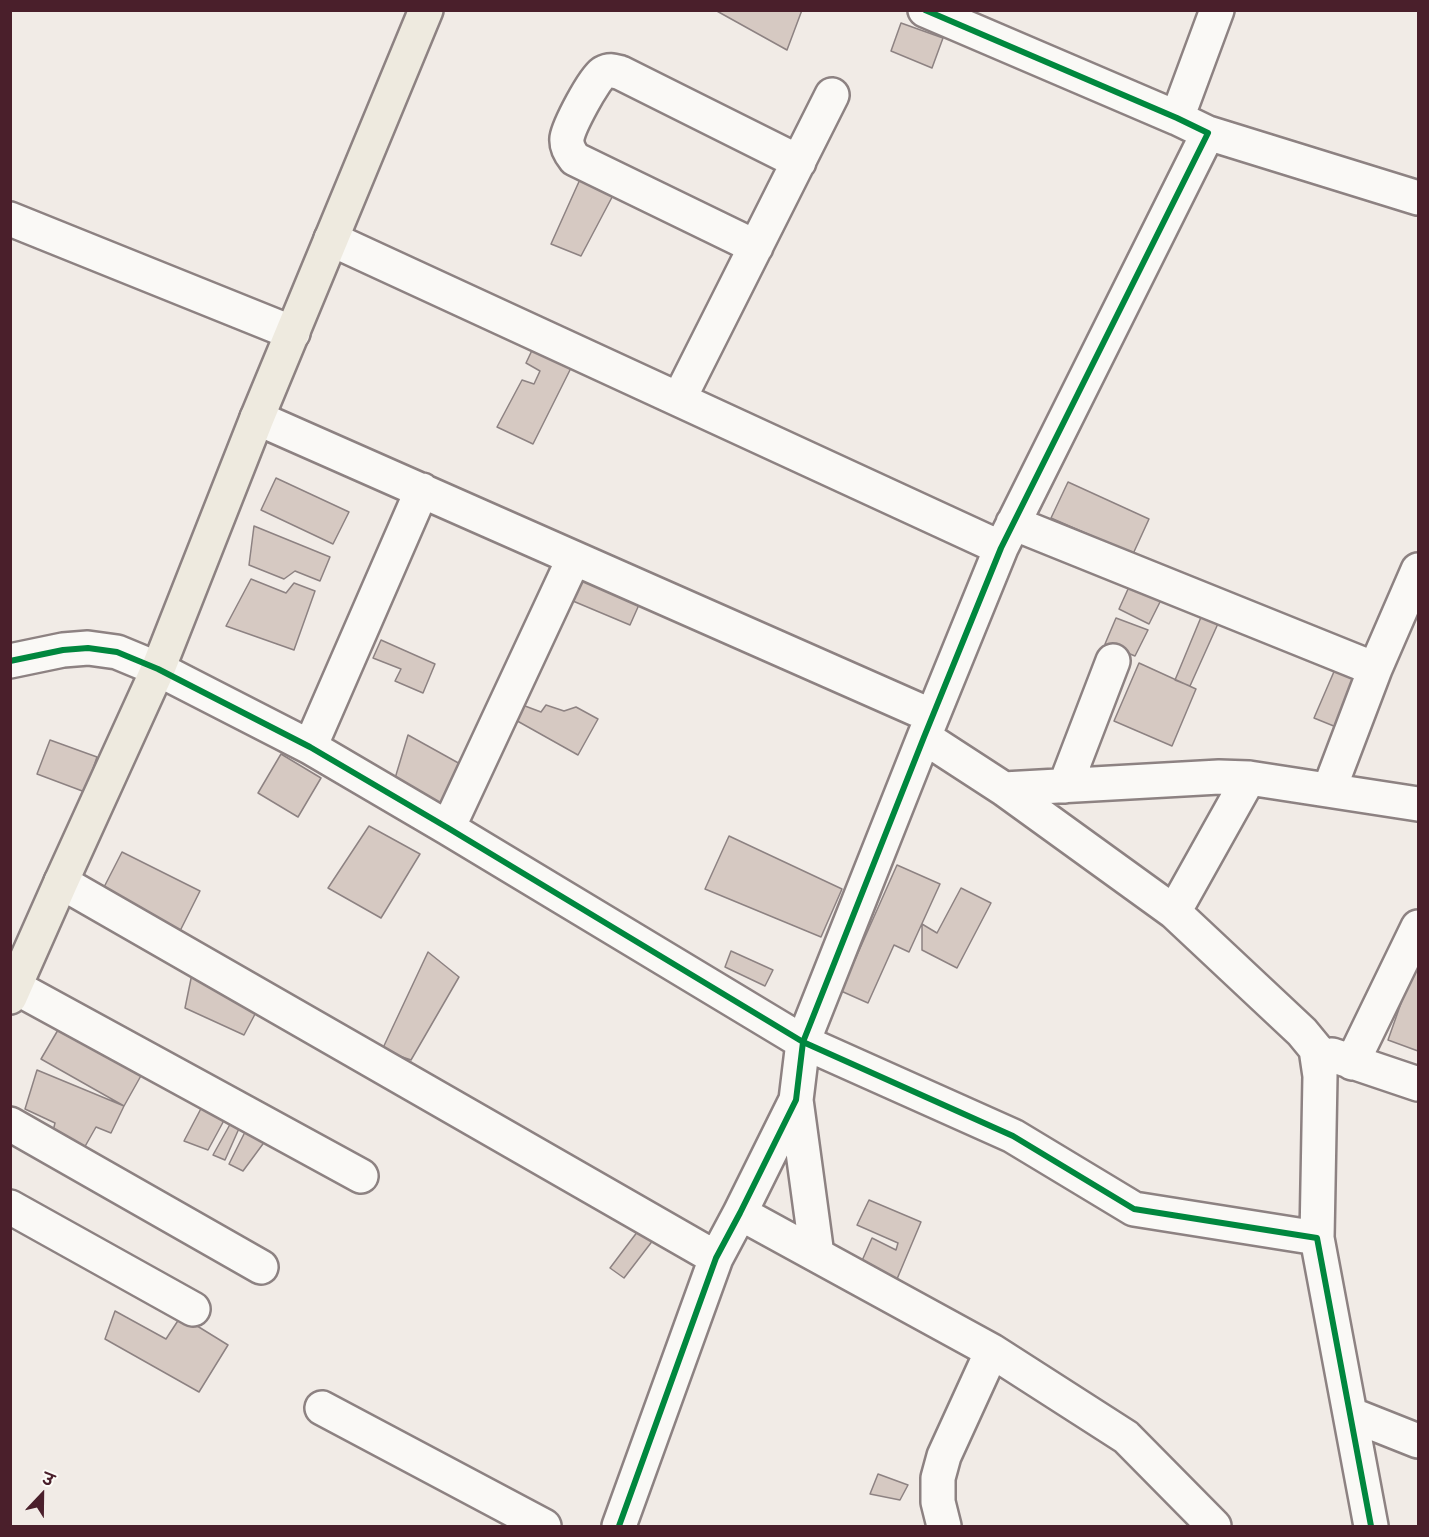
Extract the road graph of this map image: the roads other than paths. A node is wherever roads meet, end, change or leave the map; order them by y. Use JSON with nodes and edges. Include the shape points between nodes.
{"nodes":[{"id":1,"x":426,"y":10,"type":"edge"},
{"id":2,"x":925,"y":10,"type":"edge"},
{"id":3,"x":1217,"y":10,"type":"edge"},
{"id":4,"x":832,"y":95,"type":"dead end"},
{"id":5,"x":1177,"y":118,"type":"junction"},
{"id":6,"x":1208,"y":133,"type":"junction"},
{"id":7,"x":799,"y":162,"type":"junction"},
{"id":8,"x":1419,"y":198,"type":"edge"},
{"id":9,"x":10,"y":219,"type":"edge"},
{"id":10,"x":331,"y":239,"type":"junction"},
{"id":11,"x":756,"y":247,"type":"junction"},
{"id":12,"x":293,"y":333,"type":"junction"},
{"id":13,"x":679,"y":399,"type":"junction"},
{"id":14,"x":257,"y":418,"type":"junction"},
{"id":15,"x":422,"y":490,"type":"junction"},
{"id":16,"x":1007,"y":535,"type":"junction"},
{"id":17,"x":574,"y":558,"type":"junction"},
{"id":18,"x":1419,"y":570,"type":"edge"},
{"id":19,"x":10,"y":661,"type":"edge"},
{"id":20,"x":1113,"y":662,"type":"dead end"},
{"id":21,"x":158,"y":669,"type":"junction"},
{"id":22,"x":1375,"y":669,"type":"junction"},
{"id":23,"x":928,"y":726,"type":"junction"},
{"id":24,"x":310,"y":747,"type":"junction"},
{"id":25,"x":1249,"y":778,"type":"junction"},
{"id":26,"x":1065,"y":786,"type":"junction"},
{"id":27,"x":1004,"y":789,"type":"junction"},
{"id":28,"x":1329,"y":790,"type":"junction"},
{"id":29,"x":1419,"y":804,"type":"edge"},
{"id":30,"x":448,"y":828,"type":"junction"},
{"id":31,"x":61,"y":882,"type":"junction"},
{"id":32,"x":1174,"y":912,"type":"junction"},
{"id":33,"x":1419,"y":927,"type":"edge"},
{"id":34,"x":13,"y":992,"type":"edge"},
{"id":35,"x":803,"y":1042,"type":"junction"},
{"id":36,"x":1316,"y":1049,"type":"junction"},
{"id":37,"x":1352,"y":1063,"type":"junction"},
{"id":38,"x":1419,"y":1084,"type":"edge"},
{"id":39,"x":796,"y":1100,"type":"junction"},
{"id":40,"x":10,"y":1124,"type":"edge"},
{"id":41,"x":361,"y":1176,"type":"dead end"},
{"id":42,"x":10,"y":1208,"type":"edge"},
{"id":43,"x":740,"y":1213,"type":"junction"},
{"id":44,"x":1317,"y":1238,"type":"junction"},
{"id":45,"x":817,"y":1255,"type":"junction"},
{"id":46,"x":716,"y":1258,"type":"junction"},
{"id":47,"x":261,"y":1267,"type":"dead end"},
{"id":48,"x":193,"y":1310,"type":"dead end"},
{"id":49,"x":992,"y":1351,"type":"junction"},
{"id":50,"x":322,"y":1408,"type":"dead end"},
{"id":51,"x":1350,"y":1414,"type":"junction"},
{"id":52,"x":1419,"y":1441,"type":"edge"},
{"id":53,"x":544,"y":1527,"type":"edge"},
{"id":54,"x":619,"y":1527,"type":"edge"},
{"id":55,"x":944,"y":1527,"type":"edge"},
{"id":56,"x":1214,"y":1527,"type":"edge"},
{"id":57,"x":1371,"y":1527,"type":"edge"}],
"edges":[{"from":1,"to":10,"type":"main road"},
{"from":2,"to":5,"type":"street"},
{"from":3,"to":5,"type":"street"},
{"from":4,"to":7,"type":"street"},
{"from":5,"to":6,"type":"street"},
{"from":6,"to":8,"type":"street"},
{"from":6,"to":16,"type":"street"},
{"from":7,"to":11,"type":"street"},
{"from":7,"to":11,"type":"street","via":[[610,70],[596,81],[570,128],[568,150],[575,159]]},
{"from":9,"to":12,"type":"street"},
{"from":10,"to":12,"type":"main road"},
{"from":10,"to":13,"type":"street"},
{"from":11,"to":13,"type":"street"},
{"from":12,"to":14,"type":"main road"},
{"from":13,"to":16,"type":"street"},
{"from":14,"to":15,"type":"street"},
{"from":14,"to":21,"type":"main road"},
{"from":15,"to":17,"type":"street"},
{"from":15,"to":24,"type":"street"},
{"from":16,"to":22,"type":"street"},
{"from":16,"to":23,"type":"street"},
{"from":17,"to":23,"type":"street"},
{"from":17,"to":30,"type":"street"},
{"from":18,"to":22,"type":"street"},
{"from":19,"to":21,"type":"street","via":[[88,648],[117,652]]},
{"from":20,"to":26,"type":"street"},
{"from":21,"to":24,"type":"street"},
{"from":21,"to":31,"type":"main road"},
{"from":22,"to":28,"type":"street"},
{"from":23,"to":27,"type":"street"},
{"from":23,"to":35,"type":"street"},
{"from":24,"to":30,"type":"street"},
{"from":25,"to":26,"type":"street"},
{"from":25,"to":28,"type":"street"},
{"from":25,"to":32,"type":"street"},
{"from":26,"to":27,"type":"street"},
{"from":27,"to":32,"type":"street"},
{"from":28,"to":29,"type":"street"},
{"from":30,"to":35,"type":"street"},
{"from":31,"to":34,"type":"main road"},
{"from":31,"to":46,"type":"street"},
{"from":32,"to":36,"type":"street"},
{"from":33,"to":37,"type":"street"},
{"from":34,"to":41,"type":"street"},
{"from":35,"to":39,"type":"street"},
{"from":35,"to":44,"type":"street","via":[[1013,1136],[1134,1209]]},
{"from":36,"to":37,"type":"street"},
{"from":36,"to":44,"type":"street","via":[[1320,1076]]},
{"from":37,"to":38,"type":"street"},
{"from":39,"to":43,"type":"street"},
{"from":39,"to":45,"type":"street"},
{"from":40,"to":47,"type":"street"},
{"from":42,"to":48,"type":"street"},
{"from":43,"to":45,"type":"street"},
{"from":43,"to":46,"type":"street"},
{"from":44,"to":51,"type":"street"},
{"from":45,"to":49,"type":"street"},
{"from":46,"to":54,"type":"street"},
{"from":49,"to":55,"type":"street","via":[[944,1456],[938,1478]]},
{"from":49,"to":56,"type":"street","via":[[1126,1437]]},
{"from":50,"to":53,"type":"street"},
{"from":51,"to":52,"type":"street"},
{"from":51,"to":57,"type":"street"}]}
